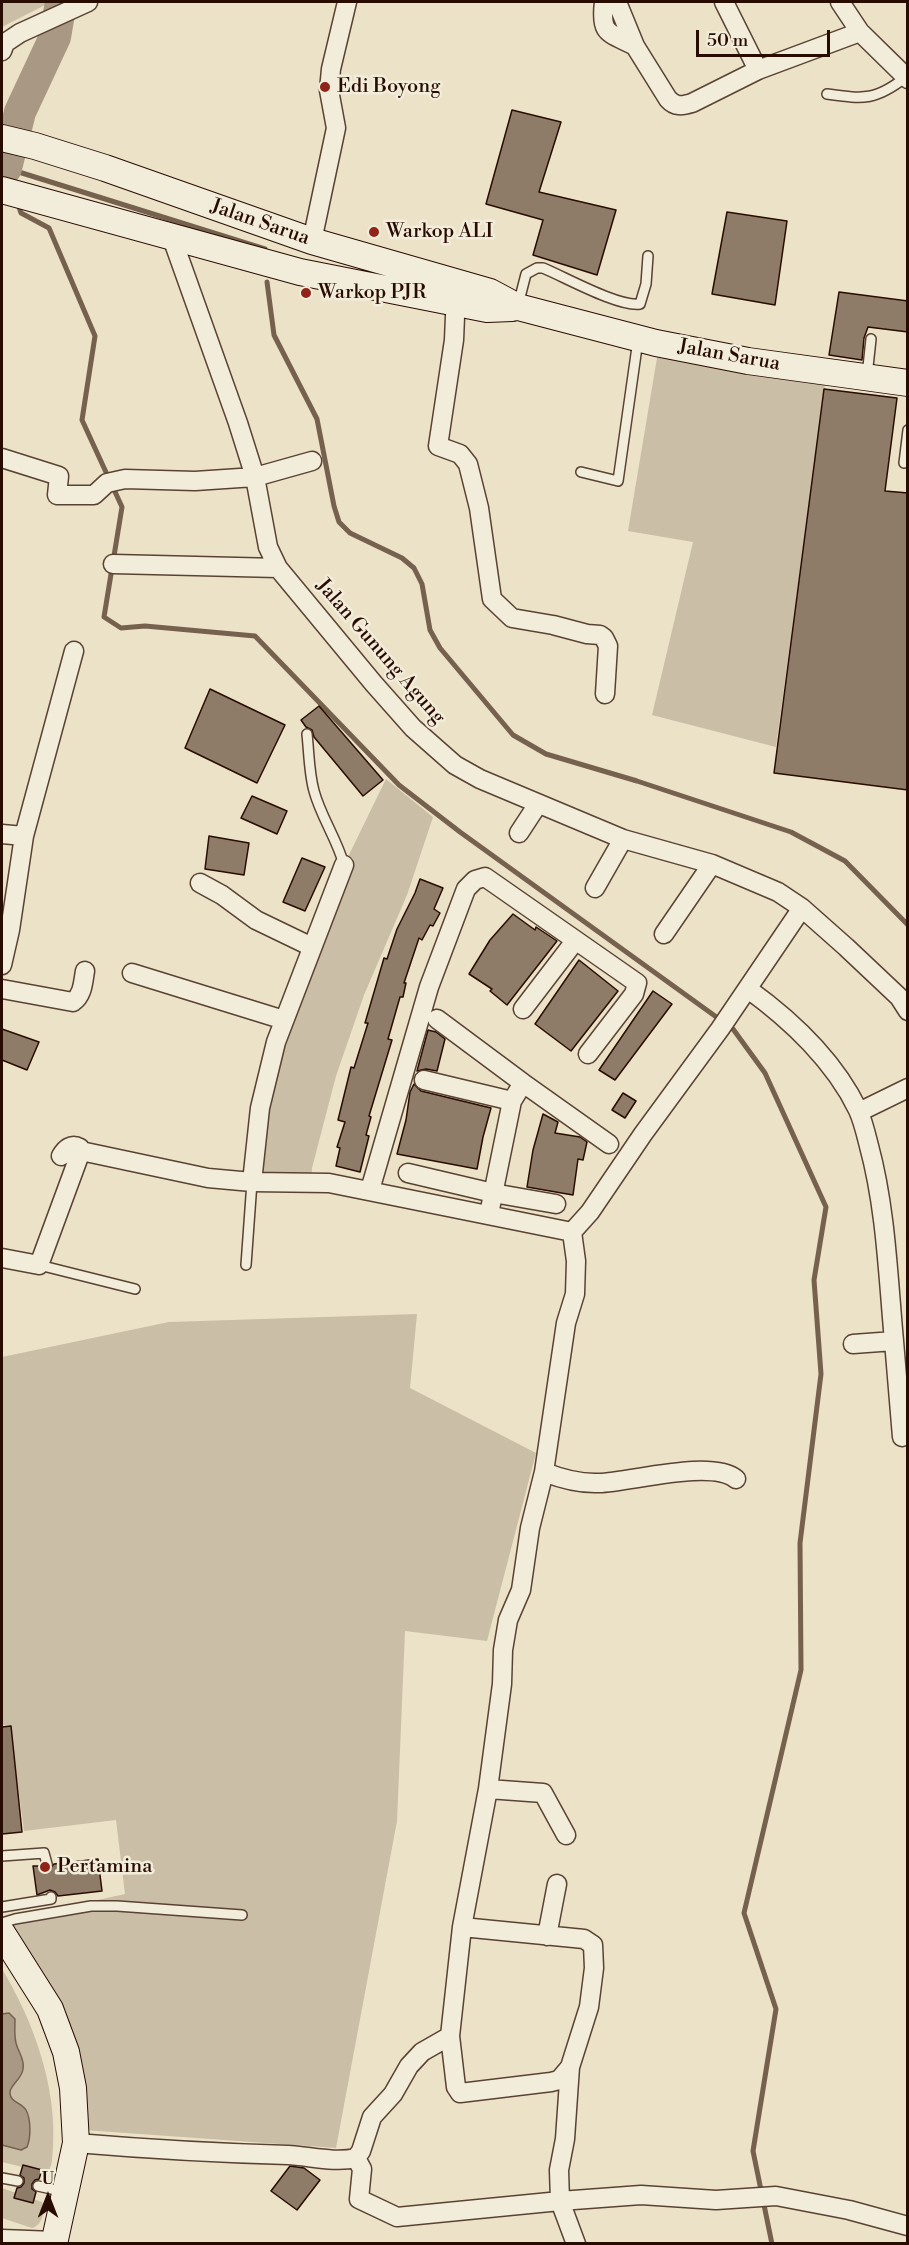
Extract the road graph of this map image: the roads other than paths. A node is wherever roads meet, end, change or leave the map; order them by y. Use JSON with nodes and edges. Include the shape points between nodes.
{"nodes":[{"id":1,"x":346,"y":2,"type":"edge"},
{"id":2,"x":604,"y":2,"type":"edge"},
{"id":3,"x":617,"y":2,"type":"edge"},
{"id":4,"x":724,"y":2,"type":"edge"},
{"id":5,"x":840,"y":2,"type":"edge"},
{"id":6,"x":82,"y":4,"type":"edge"},
{"id":7,"x":860,"y":32,"type":"junction"},
{"id":8,"x":635,"y":46,"type":"junction"},
{"id":9,"x":2,"y":51,"type":"edge"},
{"id":10,"x":758,"y":70,"type":"junction"},
{"id":11,"x":907,"y":78,"type":"edge"},
{"id":12,"x":827,"y":94,"type":"dead end"},
{"id":13,"x":2,"y":138,"type":"edge"},
{"id":14,"x":2,"y":190,"type":"edge"},
{"id":15,"x":172,"y":238,"type":"junction"},
{"id":16,"x":312,"y":241,"type":"junction"},
{"id":17,"x":648,"y":256,"type":"dead end"},
{"id":18,"x":456,"y":293,"type":"junction"},
{"id":19,"x":518,"y":307,"type":"junction"},
{"id":20,"x":638,"y":338,"type":"junction"},
{"id":21,"x":871,"y":339,"type":"dead end"},
{"id":22,"x":867,"y":378,"type":"junction"},
{"id":23,"x":908,"y":383,"type":"edge"},
{"id":24,"x":908,"y":430,"type":"edge"},
{"id":25,"x":2,"y":458,"type":"edge"},
{"id":26,"x":312,"y":461,"type":"dead end"},
{"id":27,"x":904,"y":463,"type":"dead end"},
{"id":28,"x":581,"y":472,"type":"dead end"},
{"id":29,"x":255,"y":477,"type":"junction"},
{"id":30,"x":113,"y":564,"type":"dead end"},
{"id":31,"x":278,"y":568,"type":"junction"},
{"id":32,"x":74,"y":651,"type":"dead end"},
{"id":33,"x":605,"y":694,"type":"dead end"},
{"id":34,"x":307,"y":734,"type":"dead end"},
{"id":35,"x":538,"y":804,"type":"junction"},
{"id":36,"x":519,"y":833,"type":"dead end"},
{"id":37,"x":2,"y":834,"type":"edge"},
{"id":38,"x":24,"y":836,"type":"junction"},
{"id":39,"x":623,"y":839,"type":"junction"},
{"id":40,"x":712,"y":864,"type":"junction"},
{"id":41,"x":344,"y":865,"type":"joint"},
{"id":42,"x":200,"y":883,"type":"dead end"},
{"id":43,"x":595,"y":888,"type":"dead end"},
{"id":44,"x":802,"y":908,"type":"junction"},
{"id":45,"x":664,"y":934,"type":"dead end"},
{"id":46,"x":575,"y":941,"type":"junction"},
{"id":47,"x":312,"y":947,"type":"junction"},
{"id":48,"x":2,"y":965,"type":"edge"},
{"id":49,"x":85,"y":971,"type":"dead end"},
{"id":50,"x":132,"y":973,"type":"dead end"},
{"id":51,"x":2,"y":989,"type":"edge"},
{"id":52,"x":747,"y":989,"type":"junction"},
{"id":53,"x":905,"y":1003,"type":"edge"},
{"id":54,"x":523,"y":1009,"type":"dead end"},
{"id":55,"x":437,"y":1019,"type":"dead end"},
{"id":56,"x":284,"y":1020,"type":"junction"},
{"id":57,"x":588,"y":1054,"type":"dead end"},
{"id":58,"x":424,"y":1080,"type":"dead end"},
{"id":59,"x":523,"y":1083,"type":"junction"},
{"id":60,"x":908,"y":1088,"type":"edge"},
{"id":61,"x":512,"y":1101,"type":"junction"},
{"id":62,"x":859,"y":1112,"type":"junction"},
{"id":63,"x":609,"y":1144,"type":"dead end"},
{"id":64,"x":81,"y":1151,"type":"junction"},
{"id":65,"x":60,"y":1156,"type":"dead end"},
{"id":66,"x":408,"y":1173,"type":"dead end"},
{"id":67,"x":252,"y":1182,"type":"junction"},
{"id":68,"x":370,"y":1190,"type":"junction"},
{"id":69,"x":493,"y":1193,"type":"junction"},
{"id":70,"x":556,"y":1204,"type":"dead end"},
{"id":71,"x":489,"y":1214,"type":"junction"},
{"id":72,"x":572,"y":1232,"type":"junction"},
{"id":73,"x":2,"y":1258,"type":"edge"},
{"id":74,"x":39,"y":1265,"type":"junction"},
{"id":75,"x":246,"y":1265,"type":"dead end"},
{"id":76,"x":135,"y":1289,"type":"dead end"},
{"id":77,"x":894,"y":1341,"type":"junction"},
{"id":78,"x":853,"y":1344,"type":"dead end"},
{"id":79,"x":902,"y":1378,"type":"edge"},
{"id":80,"x":902,"y":1437,"type":"dead end"},
{"id":81,"x":544,"y":1472,"type":"junction"},
{"id":82,"x":736,"y":1479,"type":"dead end"},
{"id":83,"x":488,"y":1789,"type":"junction"},
{"id":84,"x":566,"y":1835,"type":"dead end"},
{"id":85,"x":2,"y":1856,"type":"edge"},
{"id":86,"x":47,"y":1864,"type":"dead end"},
{"id":87,"x":557,"y":1884,"type":"dead end"},
{"id":88,"x":51,"y":1897,"type":"dead end"},
{"id":89,"x":2,"y":1907,"type":"edge"},
{"id":90,"x":242,"y":1915,"type":"dead end"},
{"id":91,"x":2,"y":1923,"type":"edge"},
{"id":92,"x":462,"y":1927,"type":"junction"},
{"id":93,"x":2,"y":1933,"type":"edge"},
{"id":94,"x":547,"y":1936,"type":"junction"},
{"id":95,"x":450,"y":2036,"type":"junction"},
{"id":96,"x":570,"y":2067,"type":"junction"},
{"id":97,"x":76,"y":2143,"type":"junction"},
{"id":98,"x":356,"y":2158,"type":"junction"},
{"id":99,"x":2,"y":2178,"type":"edge"},
{"id":100,"x":18,"y":2181,"type":"dead end"},
{"id":101,"x":38,"y":2186,"type":"dead end"},
{"id":102,"x":66,"y":2193,"type":"junction"},
{"id":103,"x":560,"y":2200,"type":"junction"},
{"id":104,"x":908,"y":2226,"type":"edge"},
{"id":105,"x":2,"y":2239,"type":"edge"},
{"id":106,"x":54,"y":2242,"type":"edge"},
{"id":107,"x":576,"y":2244,"type":"edge"}],
"edges":[{"from":1,"to":16,"type":"street","via":[[329,90],[336,128]]},
{"from":2,"to":8,"type":"street","via":[[604,29]]},
{"from":3,"to":8,"type":"street"},
{"from":4,"to":10,"type":"street"},
{"from":5,"to":7,"type":"street"},
{"from":6,"to":9,"type":"street","via":[[20,33],[5,43]]},
{"from":7,"to":10,"type":"street"},
{"from":7,"to":11,"type":"street"},
{"from":8,"to":10,"type":"street","via":[[674,105],[692,103]]},
{"from":11,"to":12,"type":"lane","via":[[878,96]]},
{"from":13,"to":16,"type":"main road","name":"Jalan Sarua","via":[[105,168]]},
{"from":14,"to":15,"type":"main road","name":"Jalan Sarua"},
{"from":15,"to":18,"type":"main road","name":"Jalan Sarua","via":[[300,272]]},
{"from":15,"to":29,"type":"street","name":"Jalan Gunung Agung"},
{"from":16,"to":18,"type":"main road","name":"Jalan Sarua"},
{"from":17,"to":19,"type":"lane","via":[[640,304],[618,301],[537,268],[526,274]]},
{"from":18,"to":19,"type":"main road","name":"Jalan Sarua","via":[[487,309]]},
{"from":18,"to":33,"type":"street","via":[[454,340],[438,446],[460,454],[468,464],[479,508],[492,599],[512,618],[604,638],[608,646]]},
{"from":19,"to":20,"type":"main road","name":"Jalan Sarua"},
{"from":20,"to":22,"type":"main road","name":"Jalan Sarua","via":[[748,361]]},
{"from":20,"to":28,"type":"lane","via":[[618,481]]},
{"from":21,"to":22,"type":"lane"},
{"from":22,"to":23,"type":"main road","name":"Jalan Sarua"},
{"from":24,"to":27,"type":"lane"},
{"from":25,"to":29,"type":"street","via":[[59,476],[57,495],[94,495],[107,483],[125,479],[195,481]]},
{"from":26,"to":29,"type":"street"},
{"from":29,"to":31,"type":"street","name":"Jalan Gunung Agung","via":[[268,547]]},
{"from":30,"to":31,"type":"street"},
{"from":31,"to":35,"type":"street","name":"Jalan Gunung Agung","via":[[412,728],[455,765]]},
{"from":32,"to":38,"type":"street"},
{"from":34,"to":41,"type":"lane","via":[[313,789]]},
{"from":35,"to":36,"type":"street"},
{"from":35,"to":39,"type":"street","name":"Jalan Gunung Agung"},
{"from":37,"to":38,"type":"street"},
{"from":38,"to":48,"type":"street"},
{"from":39,"to":40,"type":"street","name":"Jalan Gunung Agung"},
{"from":39,"to":43,"type":"street"},
{"from":40,"to":44,"type":"street","name":"Jalan Gunung Agung","via":[[778,892]]},
{"from":40,"to":45,"type":"street"},
{"from":41,"to":47,"type":"street"},
{"from":42,"to":47,"type":"street","via":[[256,920]]},
{"from":44,"to":52,"type":"street"},
{"from":44,"to":53,"type":"street","name":"Jalan Gunung Agung"},
{"from":46,"to":54,"type":"street"},
{"from":46,"to":57,"type":"street","via":[[637,983],[634,994]]},
{"from":46,"to":68,"type":"street","via":[[485,878],[475,880],[466,889],[429,987]]},
{"from":47,"to":56,"type":"street"},
{"from":49,"to":51,"type":"street","via":[[81,992],[74,1002]]},
{"from":50,"to":56,"type":"street"},
{"from":52,"to":62,"type":"street","via":[[779,1013],[813,1047],[839,1078]]},
{"from":52,"to":72,"type":"street"},
{"from":55,"to":59,"type":"street"},
{"from":56,"to":67,"type":"street","via":[[260,1108]]},
{"from":58,"to":61,"type":"street"},
{"from":59,"to":61,"type":"street"},
{"from":59,"to":63,"type":"street"},
{"from":60,"to":62,"type":"street"},
{"from":61,"to":69,"type":"street"},
{"from":62,"to":77,"type":"street","via":[[881,1202]]},
{"from":64,"to":65,"type":"street","via":[[68,1147]]},
{"from":64,"to":67,"type":"street","via":[[208,1178]]},
{"from":64,"to":74,"type":"street"},
{"from":66,"to":69,"type":"street"},
{"from":67,"to":68,"type":"street","via":[[329,1183]]},
{"from":67,"to":75,"type":"lane"},
{"from":68,"to":71,"type":"street"},
{"from":69,"to":70,"type":"street"},
{"from":69,"to":71,"type":"street"},
{"from":71,"to":72,"type":"street"},
{"from":72,"to":81,"type":"street","via":[[575,1294],[566,1323]]},
{"from":73,"to":74,"type":"street"},
{"from":74,"to":76,"type":"lane"},
{"from":77,"to":78,"type":"street"},
{"from":77,"to":79,"type":"street"},
{"from":79,"to":80,"type":"street"},
{"from":81,"to":82,"type":"street","via":[[564,1480],[600,1483],[699,1471],[727,1473]]},
{"from":81,"to":83,"type":"street","via":[[521,1590],[508,1620]]},
{"from":83,"to":84,"type":"street","via":[[543,1793]]},
{"from":83,"to":92,"type":"street"},
{"from":85,"to":86,"type":"lane","via":[[44,1852]]},
{"from":87,"to":94,"type":"street"},
{"from":88,"to":89,"type":"lane"},
{"from":90,"to":91,"type":"lane","via":[[91,1906]]},
{"from":92,"to":94,"type":"street"},
{"from":92,"to":95,"type":"street"},
{"from":93,"to":97,"type":"main road","via":[[50,2009],[66,2052],[73,2088]]},
{"from":94,"to":96,"type":"street","via":[[584,1939],[592,1942],[594,1949],[589,2007]]},
{"from":95,"to":96,"type":"street","via":[[460,2093],[559,2080]]},
{"from":95,"to":98,"type":"street","via":[[422,2052],[409,2066],[393,2094],[372,2117]]},
{"from":96,"to":103,"type":"street","via":[[559,2170]]},
{"from":97,"to":98,"type":"street"},
{"from":97,"to":102,"type":"main road"},
{"from":98,"to":103,"type":"street","via":[[362,2169],[359,2199],[397,2217]]},
{"from":99,"to":100,"type":"lane"},
{"from":101,"to":102,"type":"lane"},
{"from":102,"to":106,"type":"main road"},
{"from":103,"to":104,"type":"street","via":[[641,2195],[716,2200],[760,2196],[849,2210]]},
{"from":103,"to":107,"type":"street"},
{"from":105,"to":106,"type":"street"}]}
